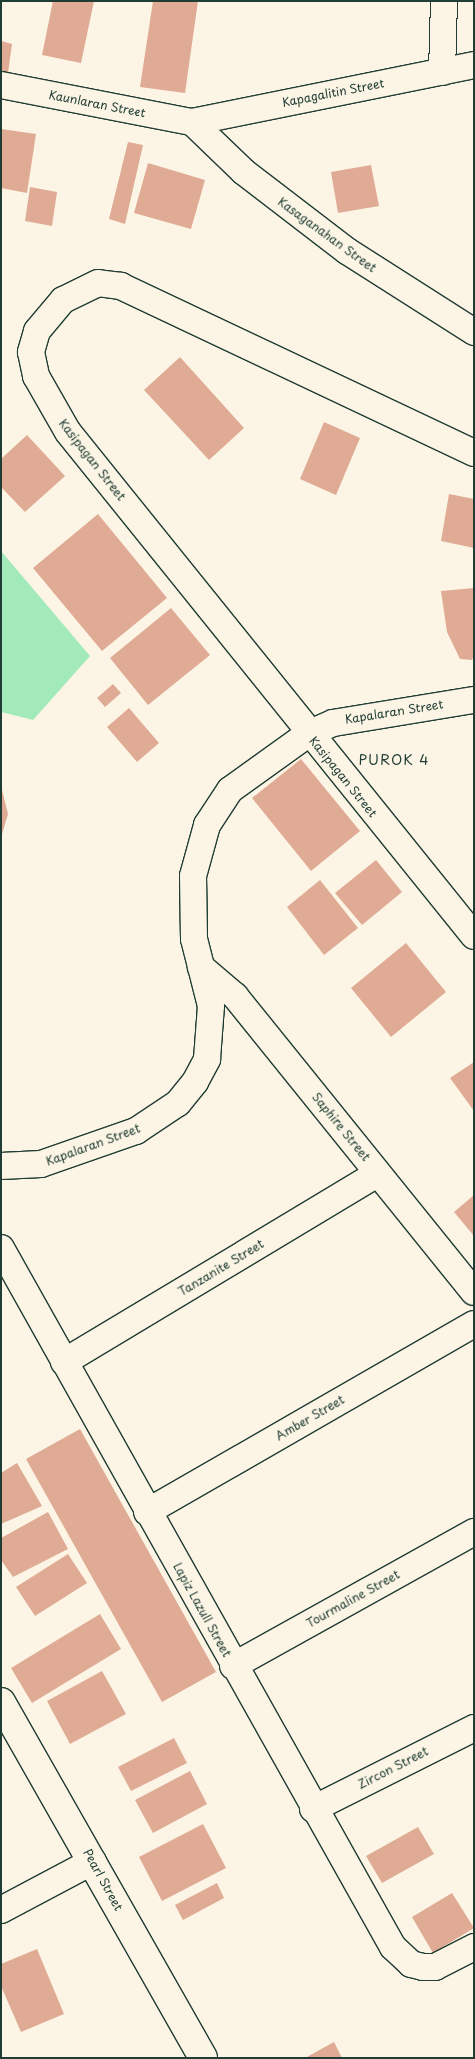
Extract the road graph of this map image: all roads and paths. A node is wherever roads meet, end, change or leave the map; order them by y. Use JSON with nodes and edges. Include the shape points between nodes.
{"nodes":[{"id":1,"x":444,"y":1,"type":"edge"},
{"id":2,"x":474,"y":65,"type":"edge"},
{"id":3,"x":442,"y":72,"type":"junction"},
{"id":4,"x":1,"y":85,"type":"edge"},
{"id":5,"x":192,"y":122,"type":"junction"},
{"id":6,"x":474,"y":332,"type":"edge"},
{"id":7,"x":474,"y":453,"type":"edge"},
{"id":8,"x":474,"y":700,"type":"edge"},
{"id":9,"x":308,"y":734,"type":"junction"},
{"id":10,"x":474,"y":936,"type":"edge"},
{"id":11,"x":201,"y":967,"type":"junction"},
{"id":12,"x":1,"y":1166,"type":"edge"},
{"id":13,"x":378,"y":1174,"type":"junction"},
{"id":14,"x":1,"y":1248,"type":"edge"},
{"id":15,"x":474,"y":1292,"type":"edge"},
{"id":16,"x":474,"y":1324,"type":"edge"},
{"id":17,"x":64,"y":1362,"type":"junction"},
{"id":18,"x":147,"y":1512,"type":"junction"},
{"id":19,"x":474,"y":1532,"type":"edge"},
{"id":20,"x":233,"y":1666,"type":"junction"},
{"id":21,"x":1,"y":1702,"type":"edge"},
{"id":22,"x":474,"y":1728,"type":"edge"},
{"id":23,"x":313,"y":1809,"type":"junction"},
{"id":24,"x":93,"y":1861,"type":"junction"},
{"id":25,"x":1,"y":1910,"type":"edge"},
{"id":26,"x":474,"y":1947,"type":"edge"},
{"id":27,"x":203,"y":2058,"type":"edge"}],
"edges":[{"from":1,"to":3,"type":"street"},
{"from":2,"to":3,"type":"street","name":"Kapagalitin Street"},
{"from":3,"to":5,"type":"street","name":"Kapagalitin Street"},
{"from":4,"to":5,"type":"street","name":"Kaunlaran Street"},
{"from":5,"to":6,"type":"street","name":"Kasaganahan Street","via":[[244,172],[347,251]]},
{"from":7,"to":9,"type":"street","name":"Kasipagan Street","via":[[121,286],[98,283],[79,289],[63,300],[37,331],[31,352],[36,376],[68,432]]},
{"from":8,"to":9,"type":"street","name":"Kapalaran Street","via":[[366,715],[333,723]]},
{"from":9,"to":10,"type":"street","name":"Kasipagan Street"},
{"from":9,"to":11,"type":"street","name":"Kapalaran Street","via":[[230,790],[206,824],[193,876],[194,939]]},
{"from":11,"to":12,"type":"street","name":"Kapalaran Street","via":[[211,1006],[207,1059],[178,1103],[136,1131],[93,1147],[41,1164]]},
{"from":11,"to":13,"type":"street","name":"Saphire Street","via":[[230,990]]},
{"from":13,"to":15,"type":"street","name":"Saphire Street"},
{"from":13,"to":17,"type":"street","name":"Tanzanite Street"},
{"from":14,"to":17,"type":"street","name":"Lapiz Lazull Street"},
{"from":16,"to":18,"type":"street","name":"Amber Street"},
{"from":17,"to":18,"type":"street","name":"Lapiz Lazull Street"},
{"from":18,"to":20,"type":"street","name":"Lapiz Lazull Street"},
{"from":19,"to":20,"type":"street","name":"Tourmaline Street"},
{"from":20,"to":23,"type":"street","name":"Lapiz Lazull Street"},
{"from":21,"to":24,"type":"street","name":"Pearl Street"},
{"from":22,"to":23,"type":"street","name":"Zircon Street"},
{"from":23,"to":26,"type":"street","name":"Lapiz Lazull Street","via":[[393,1947],[411,1964],[435,1967]]},
{"from":24,"to":25,"type":"street"},
{"from":24,"to":27,"type":"street","name":"Pearl Street"}]}
